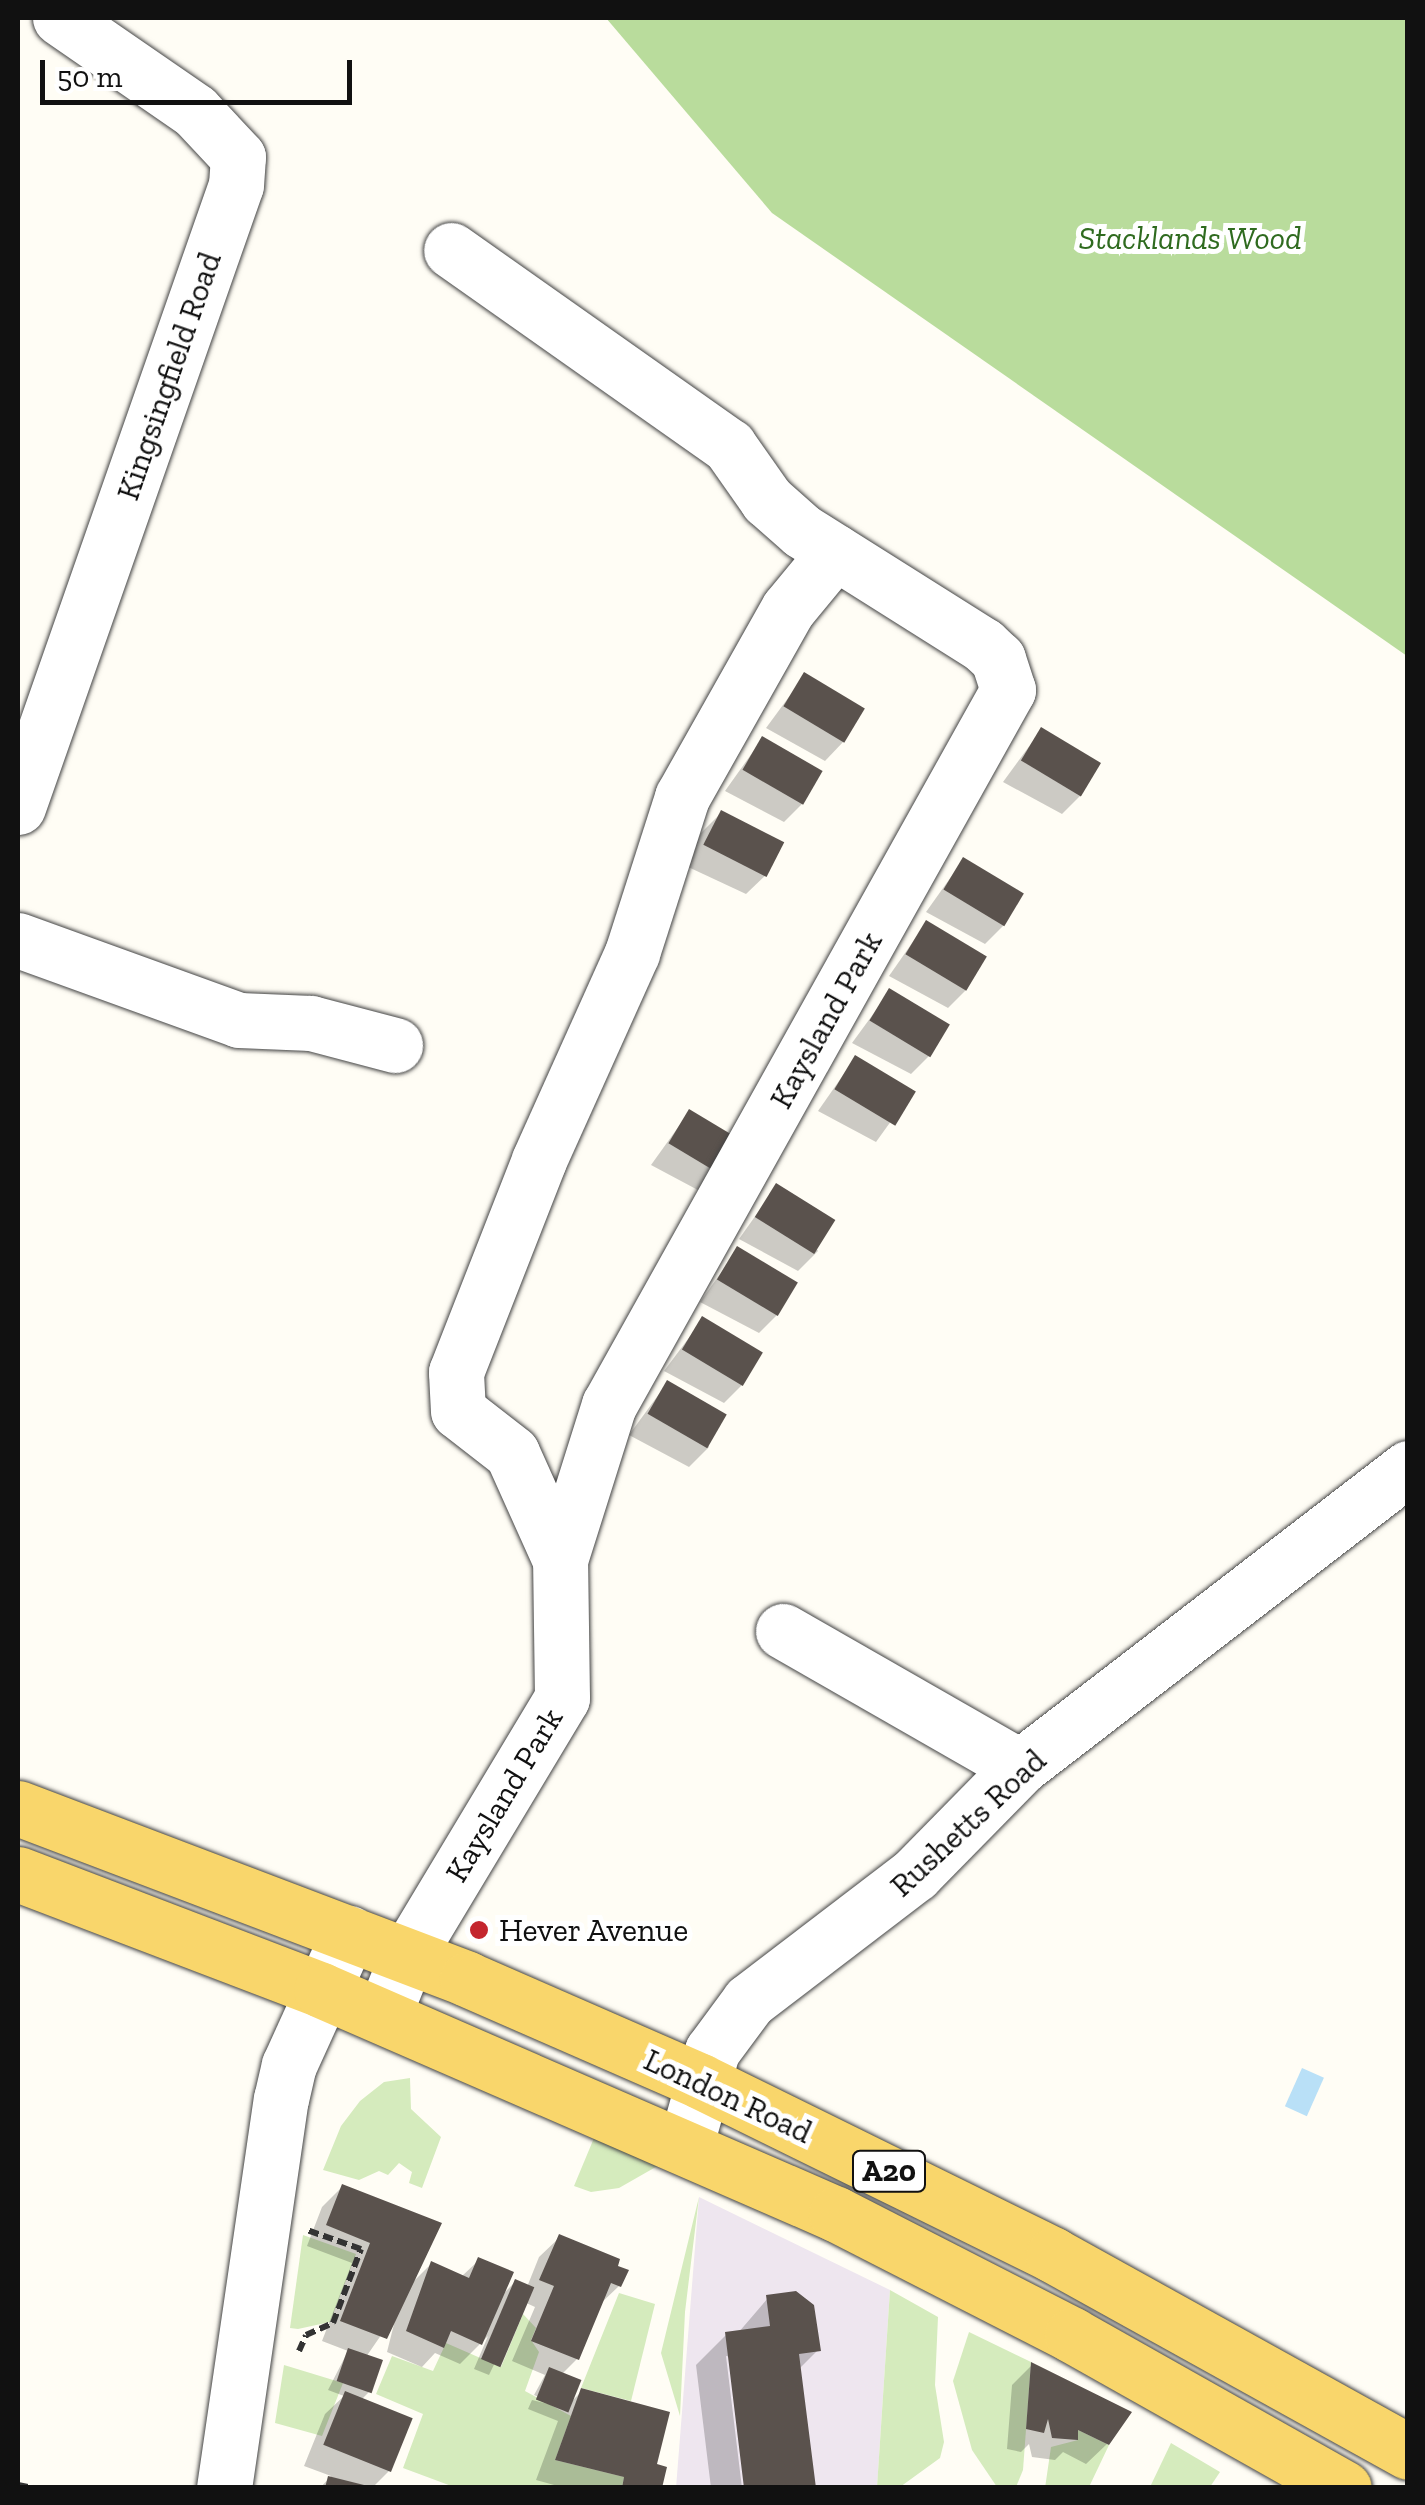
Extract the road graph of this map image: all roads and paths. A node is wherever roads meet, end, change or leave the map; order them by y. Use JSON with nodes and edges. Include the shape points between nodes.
{"nodes":[{"id":1,"x":60,"y":18,"type":"edge"},
{"id":2,"x":451,"y":250,"type":"dead end"},
{"id":3,"x":836,"y":552,"type":"junction"},
{"id":4,"x":18,"y":808,"type":"edge"},
{"id":5,"x":18,"y":940,"type":"edge"},
{"id":6,"x":394,"y":1045,"type":"dead end"},
{"id":7,"x":1408,"y":1468,"type":"edge"},
{"id":8,"x":560,"y":1560,"type":"junction"},
{"id":9,"x":783,"y":1631,"type":"dead end"},
{"id":10,"x":1020,"y":1767,"type":"junction"},
{"id":11,"x":18,"y":1808,"type":"edge"},
{"id":12,"x":18,"y":1874,"type":"edge"},
{"id":13,"x":349,"y":1934,"type":"junction"},
{"id":14,"x":407,"y":1956,"type":"junction"},
{"id":15,"x":321,"y":1990,"type":"junction"},
{"id":16,"x":383,"y":2016,"type":"junction"},
{"id":17,"x":700,"y":2081,"type":"junction"},
{"id":18,"x":686,"y":2147,"type":"junction"},
{"id":19,"x":264,"y":2215,"type":"junction"},
{"id":20,"x":298,"y":2351,"type":"dead end"},
{"id":21,"x":1408,"y":2452,"type":"edge"},
{"id":22,"x":18,"y":2485,"type":"edge"},
{"id":23,"x":33,"y":2488,"type":"edge"},
{"id":24,"x":224,"y":2488,"type":"edge"},
{"id":25,"x":1344,"y":2488,"type":"edge"}],
"edges":[{"from":1,"to":4,"type":"street","name":"Kingsingfield Road","via":[[195,111],[238,156],[236,185]]},
{"from":2,"to":3,"type":"street","name":"Kaysland Park","via":[[729,446],[767,500]]},
{"from":3,"to":8,"type":"street","name":"Kaysland Park","via":[[788,609],[682,797],[632,954],[539,1160],[456,1372],[458,1411],[512,1453]]},
{"from":3,"to":8,"type":"street","name":"Kaysland Park","via":[[983,646],[998,659],[1008,690],[609,1405]]},
{"from":5,"to":6,"type":"street","via":[[240,1020],[311,1023]]},
{"from":7,"to":10,"type":"street","name":"Rushetts Road"},
{"from":8,"to":14,"type":"street","name":"Kaysland Park","via":[[562,1698]]},
{"from":9,"to":10,"type":"street"},
{"from":10,"to":17,"type":"street","name":"Rushetts Road","via":[[915,1874],[733,2016]]},
{"from":11,"to":13,"type":"main road","name":"London Road","number":"A20"},
{"from":12,"to":15,"type":"main road","name":"London Road","number":"A20"},
{"from":13,"to":14,"type":"main road","name":"London Road","number":"A20"},
{"from":13,"to":15,"type":"street"},
{"from":14,"to":16,"type":"street","name":"Kaysland Park"},
{"from":14,"to":17,"type":"main road","name":"London Road","number":"A20"},
{"from":15,"to":16,"type":"main road","name":"London Road","number":"A20"},
{"from":15,"to":19,"type":"street","via":[[289,2066]]},
{"from":16,"to":18,"type":"main road","name":"London Road","number":"A20"},
{"from":17,"to":18,"type":"street","name":"Rushetts Road"},
{"from":17,"to":21,"type":"main road","name":"London Road","number":"A20","via":[[1053,2255]]},
{"from":18,"to":25,"type":"main road","name":"London Road","number":"A20","via":[[836,2214],[1072,2334]]},
{"from":19,"to":20,"type":"path","via":[[364,2250],[334,2322],[306,2334]]},
{"from":19,"to":24,"type":"street"},
{"from":22,"to":23,"type":"path"}]}
